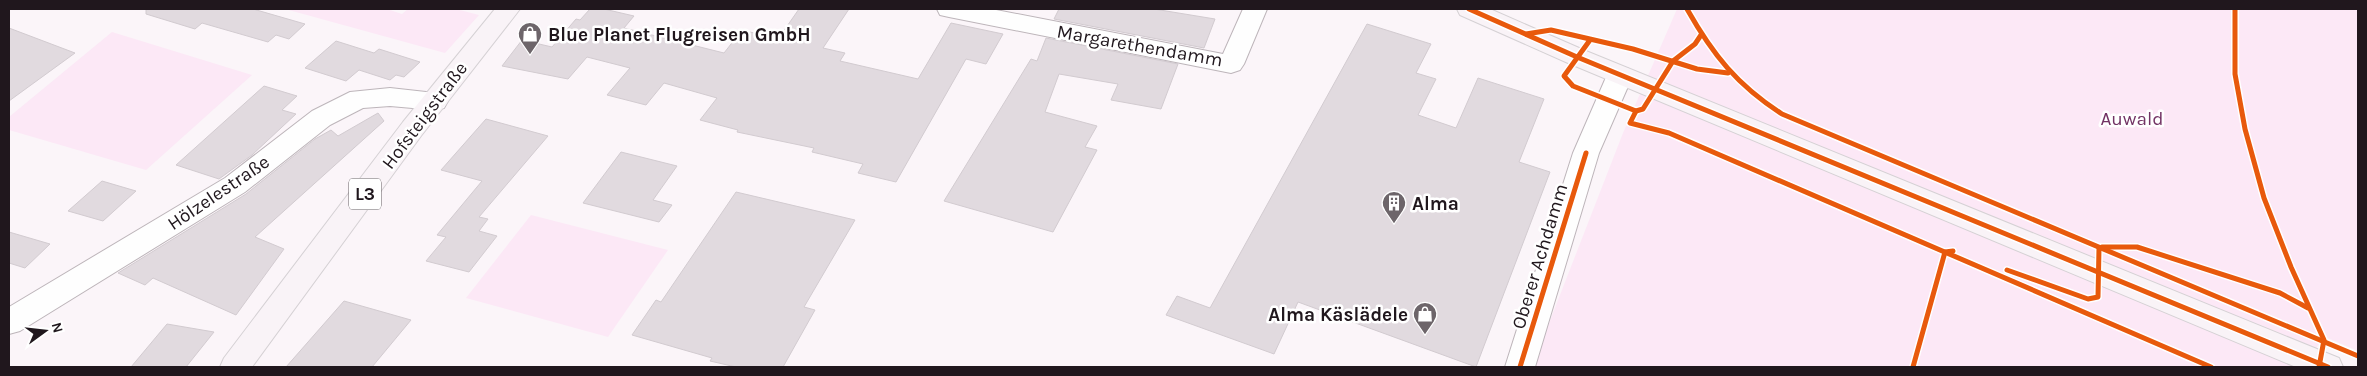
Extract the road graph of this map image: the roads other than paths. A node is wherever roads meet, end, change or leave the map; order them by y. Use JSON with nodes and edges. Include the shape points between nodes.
{"nodes":[{"id":1,"x":508,"y":9,"type":"edge"},
{"id":2,"x":949,"y":9,"type":"edge"},
{"id":3,"x":1255,"y":9,"type":"edge"},
{"id":4,"x":1469,"y":9,"type":"edge"},
{"id":5,"x":1620,"y":74,"type":"junction"},
{"id":6,"x":435,"y":101,"type":"junction"},
{"id":7,"x":9,"y":322,"type":"edge"},
{"id":8,"x":2318,"y":363,"type":"edge"},
{"id":9,"x":235,"y":367,"type":"edge"},
{"id":10,"x":1520,"y":367,"type":"edge"}],
"edges":[{"from":1,"to":6,"type":"main road","name":"Hofsteigstraße","number":"L3"},
{"from":2,"to":3,"type":"street","name":"Margarethendamm","via":[[1230,64]]},
{"from":4,"to":5,"type":"main road"},
{"from":5,"to":8,"type":"main road"},
{"from":5,"to":10,"type":"street","name":"Oberer Achdamm","via":[[1586,153]]},
{"from":6,"to":7,"type":"street","name":"Hölzelestraße","via":[[390,97],[359,99],[321,118],[235,185]]},
{"from":6,"to":9,"type":"main road","name":"Hofsteigstraße","number":"L3"}]}
